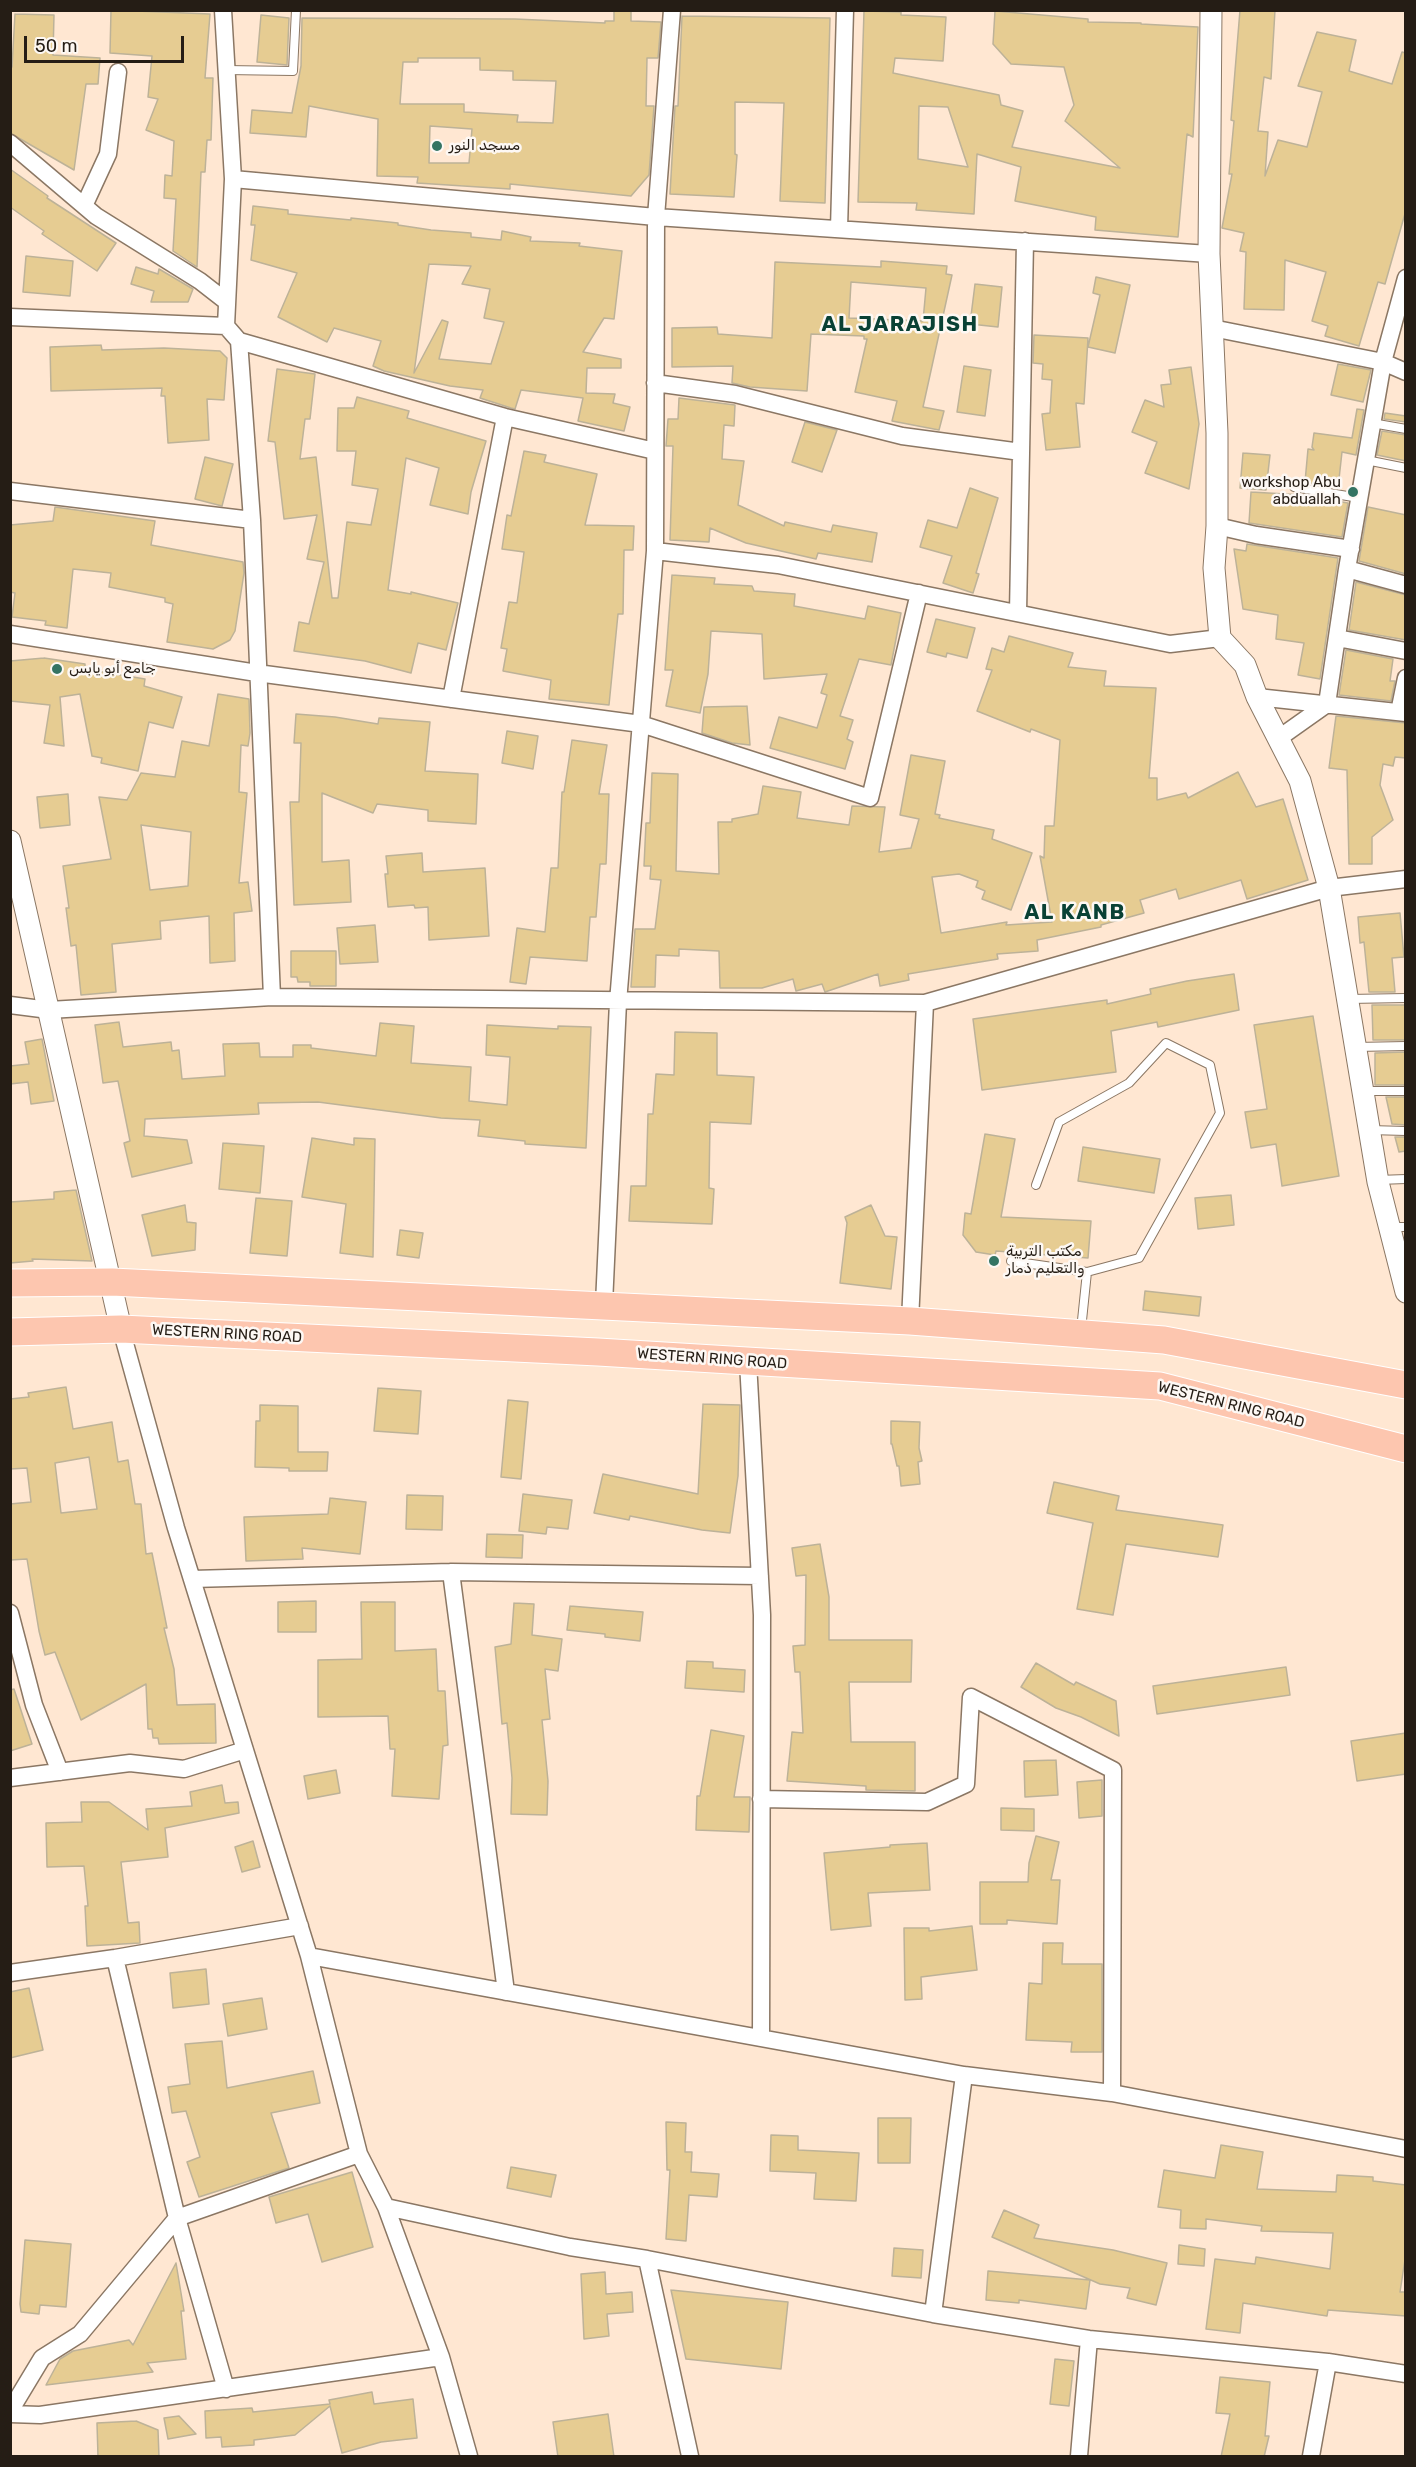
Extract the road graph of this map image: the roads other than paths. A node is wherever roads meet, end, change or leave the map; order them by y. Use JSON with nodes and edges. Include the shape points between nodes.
{"nodes":[{"id":1,"x":223,"y":10,"type":"edge"},
{"id":2,"x":296,"y":10,"type":"edge"},
{"id":3,"x":672,"y":10,"type":"edge"},
{"id":4,"x":845,"y":10,"type":"edge"},
{"id":5,"x":1210,"y":10,"type":"edge"},
{"id":6,"x":226,"y":70,"type":"junction"},
{"id":7,"x":118,"y":72,"type":"dead end"},
{"id":8,"x":10,"y":143,"type":"edge"},
{"id":9,"x":233,"y":179,"type":"junction"},
{"id":10,"x":84,"y":206,"type":"junction"},
{"id":11,"x":656,"y":217,"type":"junction"},
{"id":12,"x":839,"y":229,"type":"junction"},
{"id":13,"x":1025,"y":242,"type":"junction"},
{"id":14,"x":1209,"y":254,"type":"junction"},
{"id":15,"x":1406,"y":278,"type":"edge"},
{"id":16,"x":227,"y":302,"type":"junction"},
{"id":17,"x":1402,"y":304,"type":"edge"},
{"id":18,"x":10,"y":317,"type":"edge"},
{"id":19,"x":226,"y":326,"type":"junction"},
{"id":20,"x":1212,"y":328,"type":"junction"},
{"id":21,"x":239,"y":341,"type":"junction"},
{"id":22,"x":1383,"y":362,"type":"junction"},
{"id":23,"x":1406,"y":372,"type":"edge"},
{"id":24,"x":655,"y":383,"type":"junction"},
{"id":25,"x":506,"y":417,"type":"junction"},
{"id":26,"x":1372,"y":423,"type":"junction"},
{"id":27,"x":1406,"y":429,"type":"edge"},
{"id":28,"x":655,"y":451,"type":"junction"},
{"id":29,"x":1021,"y":452,"type":"junction"},
{"id":30,"x":1366,"y":460,"type":"junction"},
{"id":31,"x":1406,"y":468,"type":"edge"},
{"id":32,"x":1294,"y":487,"type":"dead end"},
{"id":33,"x":10,"y":491,"type":"edge"},
{"id":34,"x":1359,"y":498,"type":"junction"},
{"id":35,"x":252,"y":520,"type":"junction"},
{"id":36,"x":1217,"y":526,"type":"junction"},
{"id":37,"x":1350,"y":549,"type":"junction"},
{"id":38,"x":655,"y":551,"type":"junction"},
{"id":39,"x":1347,"y":569,"type":"junction"},
{"id":40,"x":1406,"y":585,"type":"edge"},
{"id":41,"x":919,"y":593,"type":"junction"},
{"id":42,"x":1018,"y":613,"type":"junction"},
{"id":43,"x":10,"y":634,"type":"edge"},
{"id":44,"x":1220,"y":638,"type":"junction"},
{"id":45,"x":1337,"y":638,"type":"junction"},
{"id":46,"x":1406,"y":651,"type":"edge"},
{"id":47,"x":257,"y":673,"type":"junction"},
{"id":48,"x":1406,"y":678,"type":"edge"},
{"id":49,"x":1257,"y":696,"type":"junction"},
{"id":50,"x":451,"y":699,"type":"junction"},
{"id":51,"x":1327,"y":704,"type":"junction"},
{"id":52,"x":1402,"y":712,"type":"edge"},
{"id":53,"x":641,"y":724,"type":"junction"},
{"id":54,"x":1280,"y":738,"type":"junction"},
{"id":55,"x":10,"y":841,"type":"edge"},
{"id":56,"x":1406,"y":879,"type":"edge"},
{"id":57,"x":1329,"y":888,"type":"junction"},
{"id":58,"x":272,"y":997,"type":"junction"},
{"id":59,"x":1406,"y":998,"type":"edge"},
{"id":60,"x":1347,"y":999,"type":"junction"},
{"id":61,"x":618,"y":1002,"type":"junction"},
{"id":62,"x":925,"y":1003,"type":"junction"},
{"id":63,"x":10,"y":1005,"type":"edge"},
{"id":64,"x":48,"y":1010,"type":"junction"},
{"id":65,"x":1406,"y":1046,"type":"edge"},
{"id":66,"x":1355,"y":1047,"type":"junction"},
{"id":67,"x":1363,"y":1091,"type":"junction"},
{"id":68,"x":1406,"y":1091,"type":"edge"},
{"id":69,"x":1369,"y":1130,"type":"junction"},
{"id":70,"x":1406,"y":1131,"type":"edge"},
{"id":71,"x":1406,"y":1179,"type":"edge"},
{"id":72,"x":1378,"y":1180,"type":"junction"},
{"id":73,"x":1036,"y":1185,"type":"dead end"},
{"id":74,"x":1397,"y":1227,"type":"edge"},
{"id":75,"x":1011,"y":1261,"type":"dead end"},
{"id":76,"x":1087,"y":1272,"type":"junction"},
{"id":77,"x":112,"y":1282,"type":"junction"},
{"id":78,"x":10,"y":1283,"type":"edge"},
{"id":79,"x":1406,"y":1292,"type":"edge"},
{"id":80,"x":604,"y":1304,"type":"junction"},
{"id":81,"x":910,"y":1321,"type":"junction"},
{"id":82,"x":122,"y":1329,"type":"junction"},
{"id":83,"x":10,"y":1332,"type":"edge"},
{"id":84,"x":1081,"y":1334,"type":"junction"},
{"id":85,"x":748,"y":1362,"type":"junction"},
{"id":86,"x":1406,"y":1385,"type":"edge"},
{"id":87,"x":1406,"y":1449,"type":"edge"},
{"id":88,"x":452,"y":1572,"type":"junction"},
{"id":89,"x":760,"y":1576,"type":"junction"},
{"id":90,"x":192,"y":1579,"type":"junction"},
{"id":91,"x":10,"y":1613,"type":"edge"},
{"id":92,"x":245,"y":1750,"type":"junction"},
{"id":93,"x":60,"y":1772,"type":"junction"},
{"id":94,"x":10,"y":1778,"type":"edge"},
{"id":95,"x":761,"y":1799,"type":"junction"},
{"id":96,"x":300,"y":1926,"type":"junction"},
{"id":97,"x":309,"y":1956,"type":"junction"},
{"id":98,"x":115,"y":1958,"type":"junction"},
{"id":99,"x":10,"y":1973,"type":"edge"},
{"id":100,"x":506,"y":1992,"type":"junction"},
{"id":101,"x":760,"y":2038,"type":"junction"},
{"id":102,"x":964,"y":2075,"type":"junction"},
{"id":103,"x":1112,"y":2093,"type":"junction"},
{"id":104,"x":1406,"y":2149,"type":"edge"},
{"id":105,"x":359,"y":2154,"type":"junction"},
{"id":106,"x":386,"y":2207,"type":"junction"},
{"id":107,"x":177,"y":2218,"type":"junction"},
{"id":108,"x":647,"y":2259,"type":"junction"},
{"id":109,"x":933,"y":2314,"type":"junction"},
{"id":110,"x":1089,"y":2339,"type":"junction"},
{"id":111,"x":441,"y":2357,"type":"junction"},
{"id":112,"x":1328,"y":2362,"type":"junction"},
{"id":113,"x":1406,"y":2374,"type":"edge"},
{"id":114,"x":226,"y":2389,"type":"junction"},
{"id":115,"x":10,"y":2412,"type":"edge"},
{"id":116,"x":469,"y":2457,"type":"edge"},
{"id":117,"x":690,"y":2457,"type":"edge"},
{"id":118,"x":1079,"y":2457,"type":"edge"},
{"id":119,"x":1311,"y":2457,"type":"edge"}],
"edges":[{"from":1,"to":6,"type":"street"},
{"from":2,"to":6,"type":"lane","via":[[293,70]]},
{"from":3,"to":11,"type":"street"},
{"from":4,"to":12,"type":"street"},
{"from":5,"to":14,"type":"street"},
{"from":6,"to":9,"type":"street"},
{"from":7,"to":10,"type":"street","via":[[108,154]]},
{"from":8,"to":10,"type":"street"},
{"from":9,"to":11,"type":"street"},
{"from":9,"to":16,"type":"street"},
{"from":10,"to":16,"type":"street"},
{"from":11,"to":12,"type":"street"},
{"from":11,"to":24,"type":"street"},
{"from":12,"to":13,"type":"street"},
{"from":13,"to":14,"type":"street"},
{"from":13,"to":29,"type":"street"},
{"from":14,"to":20,"type":"street"},
{"from":15,"to":17,"type":"street"},
{"from":16,"to":19,"type":"street"},
{"from":17,"to":22,"type":"street"},
{"from":18,"to":19,"type":"street"},
{"from":19,"to":21,"type":"street"},
{"from":20,"to":22,"type":"street"},
{"from":20,"to":36,"type":"street"},
{"from":21,"to":25,"type":"street"},
{"from":21,"to":35,"type":"street"},
{"from":22,"to":23,"type":"street"},
{"from":22,"to":26,"type":"street"},
{"from":24,"to":28,"type":"street"},
{"from":24,"to":29,"type":"street","via":[[735,394],[902,436]]},
{"from":25,"to":28,"type":"street"},
{"from":25,"to":50,"type":"street"},
{"from":26,"to":27,"type":"lane"},
{"from":26,"to":30,"type":"street"},
{"from":28,"to":38,"type":"street"},
{"from":29,"to":42,"type":"street"},
{"from":30,"to":31,"type":"lane"},
{"from":30,"to":34,"type":"street"},
{"from":32,"to":34,"type":"lane"},
{"from":33,"to":35,"type":"street"},
{"from":34,"to":37,"type":"street"},
{"from":35,"to":47,"type":"street"},
{"from":36,"to":37,"type":"street"},
{"from":36,"to":44,"type":"street","via":[[1214,568]]},
{"from":37,"to":39,"type":"street"},
{"from":38,"to":41,"type":"street","via":[[778,565]]},
{"from":38,"to":53,"type":"street"},
{"from":39,"to":40,"type":"street"},
{"from":39,"to":45,"type":"street"},
{"from":41,"to":42,"type":"street"},
{"from":41,"to":53,"type":"street","via":[[870,798]]},
{"from":42,"to":44,"type":"street","via":[[1170,644]]},
{"from":43,"to":47,"type":"street"},
{"from":44,"to":49,"type":"street","via":[[1245,665]]},
{"from":45,"to":46,"type":"street"},
{"from":45,"to":51,"type":"street"},
{"from":47,"to":50,"type":"street"},
{"from":47,"to":58,"type":"street"},
{"from":48,"to":52,"type":"street"},
{"from":49,"to":51,"type":"street"},
{"from":49,"to":54,"type":"street"},
{"from":50,"to":53,"type":"street"},
{"from":51,"to":52,"type":"street"},
{"from":51,"to":54,"type":"street"},
{"from":53,"to":61,"type":"street"},
{"from":54,"to":57,"type":"street","via":[[1300,781]]},
{"from":55,"to":64,"type":"street"},
{"from":56,"to":57,"type":"street"},
{"from":57,"to":60,"type":"street"},
{"from":57,"to":62,"type":"street"},
{"from":58,"to":61,"type":"street"},
{"from":58,"to":64,"type":"street"},
{"from":59,"to":60,"type":"lane"},
{"from":60,"to":66,"type":"street"},
{"from":61,"to":62,"type":"street"},
{"from":61,"to":80,"type":"street"},
{"from":62,"to":81,"type":"street"},
{"from":63,"to":64,"type":"street"},
{"from":64,"to":77,"type":"street"},
{"from":65,"to":66,"type":"lane"},
{"from":66,"to":67,"type":"street"},
{"from":67,"to":68,"type":"lane"},
{"from":67,"to":69,"type":"street"},
{"from":69,"to":70,"type":"lane"},
{"from":69,"to":72,"type":"street"},
{"from":71,"to":72,"type":"lane"},
{"from":72,"to":74,"type":"street"},
{"from":73,"to":76,"type":"lane","via":[[1059,1122],[1129,1083],[1166,1043],[1210,1065],[1220,1113],[1139,1258]]},
{"from":74,"to":79,"type":"street"},
{"from":75,"to":76,"type":"lane"},
{"from":76,"to":84,"type":"lane"},
{"from":77,"to":78,"type":"main road"},
{"from":77,"to":80,"type":"main road"},
{"from":77,"to":82,"type":"street"},
{"from":80,"to":81,"type":"main road"},
{"from":81,"to":84,"type":"main road"},
{"from":82,"to":83,"type":"main road","name":"WESTERN RING ROAD"},
{"from":82,"to":85,"type":"main road","name":"WESTERN RING ROAD"},
{"from":82,"to":90,"type":"street"},
{"from":84,"to":86,"type":"main road","via":[[1164,1340]]},
{"from":85,"to":87,"type":"main road","name":"WESTERN RING ROAD","via":[[1160,1386]]},
{"from":85,"to":89,"type":"street"},
{"from":88,"to":89,"type":"street"},
{"from":88,"to":90,"type":"street"},
{"from":88,"to":100,"type":"street"},
{"from":89,"to":95,"type":"street"},
{"from":90,"to":92,"type":"street"},
{"from":91,"to":93,"type":"street","via":[[34,1705]]},
{"from":92,"to":93,"type":"street","via":[[184,1769],[130,1763]]},
{"from":92,"to":96,"type":"street"},
{"from":93,"to":94,"type":"street"},
{"from":95,"to":101,"type":"street"},
{"from":95,"to":103,"type":"street","via":[[927,1803],[966,1784],[971,1697],[1113,1770]]},
{"from":96,"to":97,"type":"street"},
{"from":96,"to":98,"type":"street"},
{"from":97,"to":100,"type":"street"},
{"from":97,"to":105,"type":"street"},
{"from":98,"to":99,"type":"street"},
{"from":98,"to":107,"type":"street"},
{"from":100,"to":101,"type":"street"},
{"from":101,"to":102,"type":"street"},
{"from":102,"to":103,"type":"street"},
{"from":102,"to":109,"type":"street"},
{"from":103,"to":104,"type":"street"},
{"from":105,"to":106,"type":"street"},
{"from":105,"to":107,"type":"street"},
{"from":106,"to":108,"type":"street","via":[[570,2247]]},
{"from":106,"to":111,"type":"street"},
{"from":107,"to":114,"type":"street"},
{"from":107,"to":115,"type":"street","via":[[80,2334],[42,2358]]},
{"from":108,"to":109,"type":"street"},
{"from":108,"to":117,"type":"street"},
{"from":109,"to":110,"type":"street"},
{"from":110,"to":112,"type":"street"},
{"from":110,"to":118,"type":"street"},
{"from":111,"to":114,"type":"street"},
{"from":111,"to":116,"type":"street"},
{"from":112,"to":113,"type":"street"},
{"from":112,"to":119,"type":"street"},
{"from":114,"to":115,"type":"street","via":[[40,2415]]}]}
